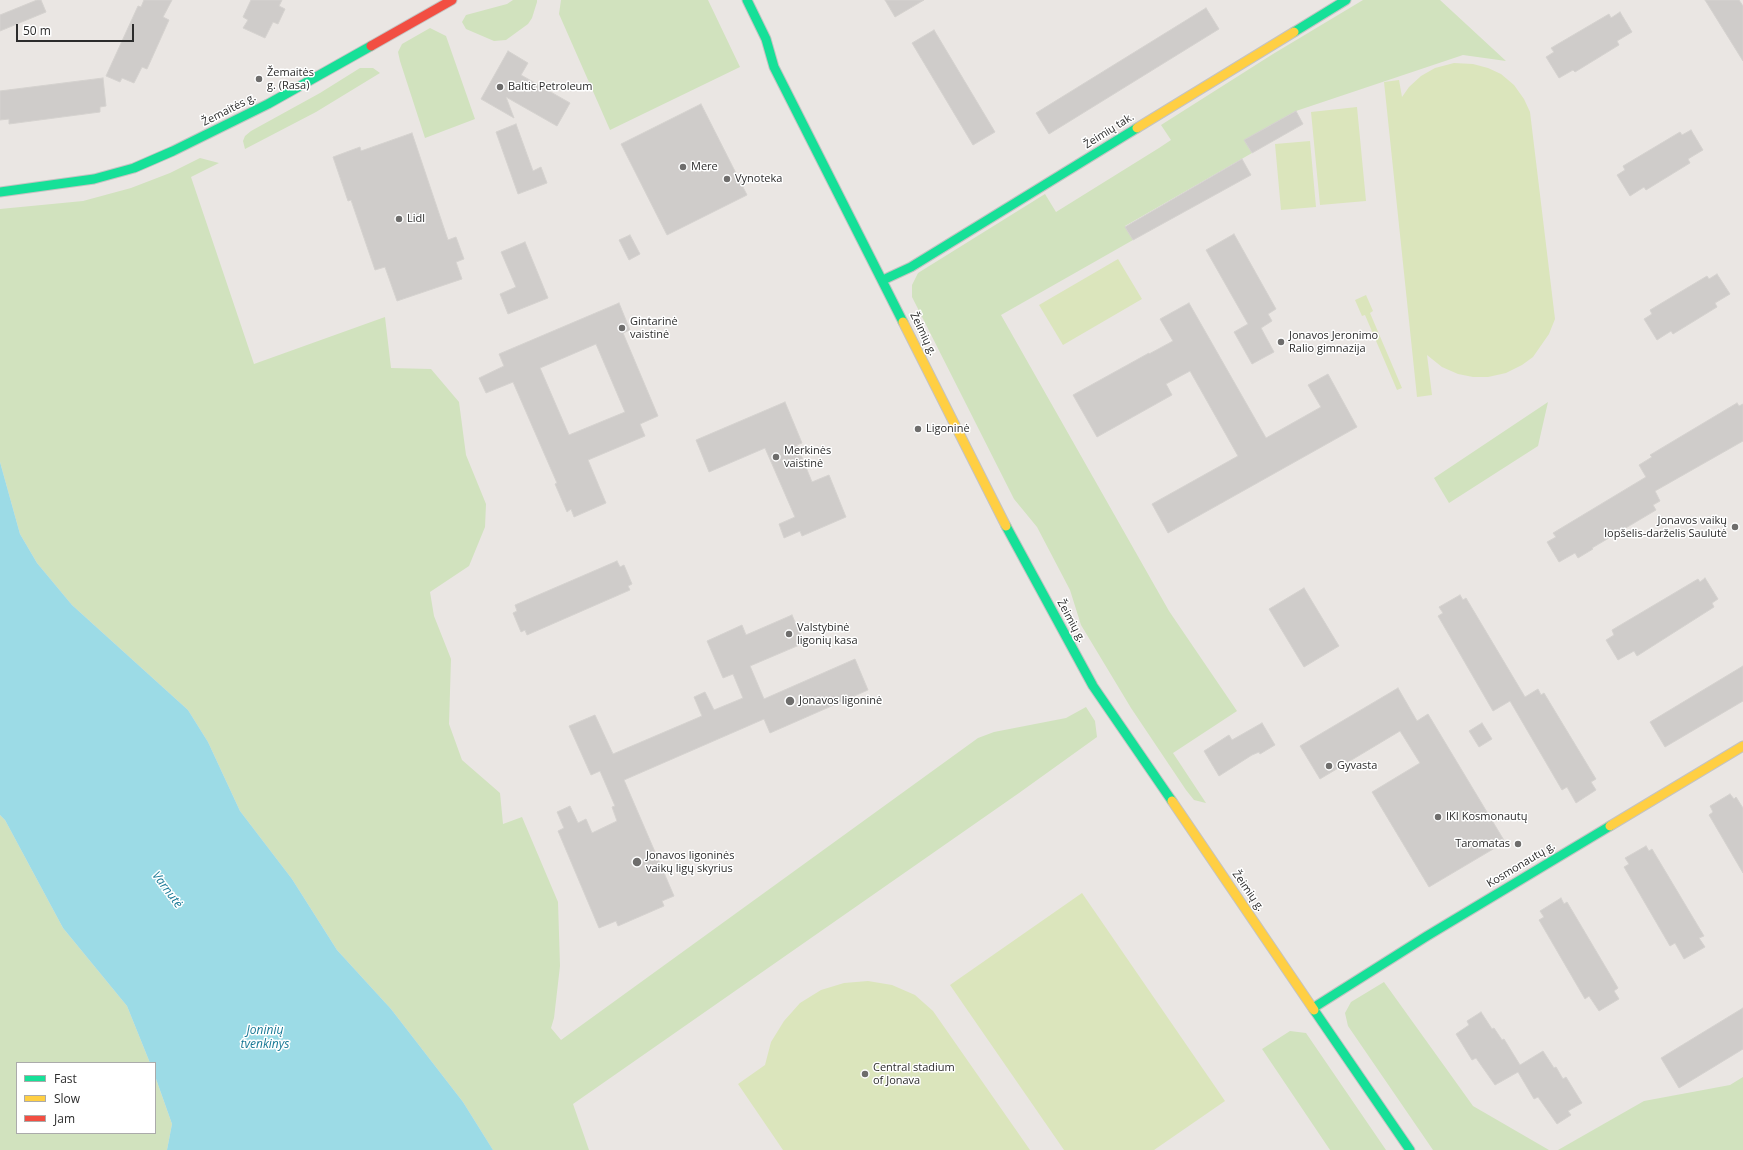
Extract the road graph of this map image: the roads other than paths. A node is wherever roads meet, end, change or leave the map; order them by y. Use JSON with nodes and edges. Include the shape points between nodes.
{"nodes":[{"id":1,"x":452,"y":0,"type":"edge"},
{"id":2,"x":747,"y":0,"type":"edge"},
{"id":3,"x":1346,"y":0,"type":"edge"},
{"id":4,"x":756,"y":44,"type":"dead end"},
{"id":5,"x":774,"y":67,"type":"junction"},
{"id":6,"x":0,"y":192,"type":"edge"},
{"id":7,"x":883,"y":280,"type":"junction"},
{"id":8,"x":1743,"y":746,"type":"edge"},
{"id":9,"x":1313,"y":1008,"type":"junction"},
{"id":10,"x":1410,"y":1150,"type":"edge"}],
"edges":[{"from":1,"to":6,"type":"main road","name":"Žemaitės g.","via":[[268,104],[134,168],[94,180]]},
{"from":2,"to":5,"type":"main road","name":"Žeimių g.","via":[[766,39]]},
{"from":3,"to":7,"type":"main road","name":"Žeimių tak.","via":[[911,267]]},
{"from":4,"to":5,"type":"main road","name":"Žeimių g."},
{"from":5,"to":7,"type":"main road","name":"Žeimių g."},
{"from":7,"to":9,"type":"main road","name":"Žeimių g.","via":[[1026,565],[1093,686]]},
{"from":8,"to":9,"type":"main road","name":"Kosmonautų g.","via":[[1440,928]]},
{"from":9,"to":10,"type":"main road","name":"Žeimių g."}]}
